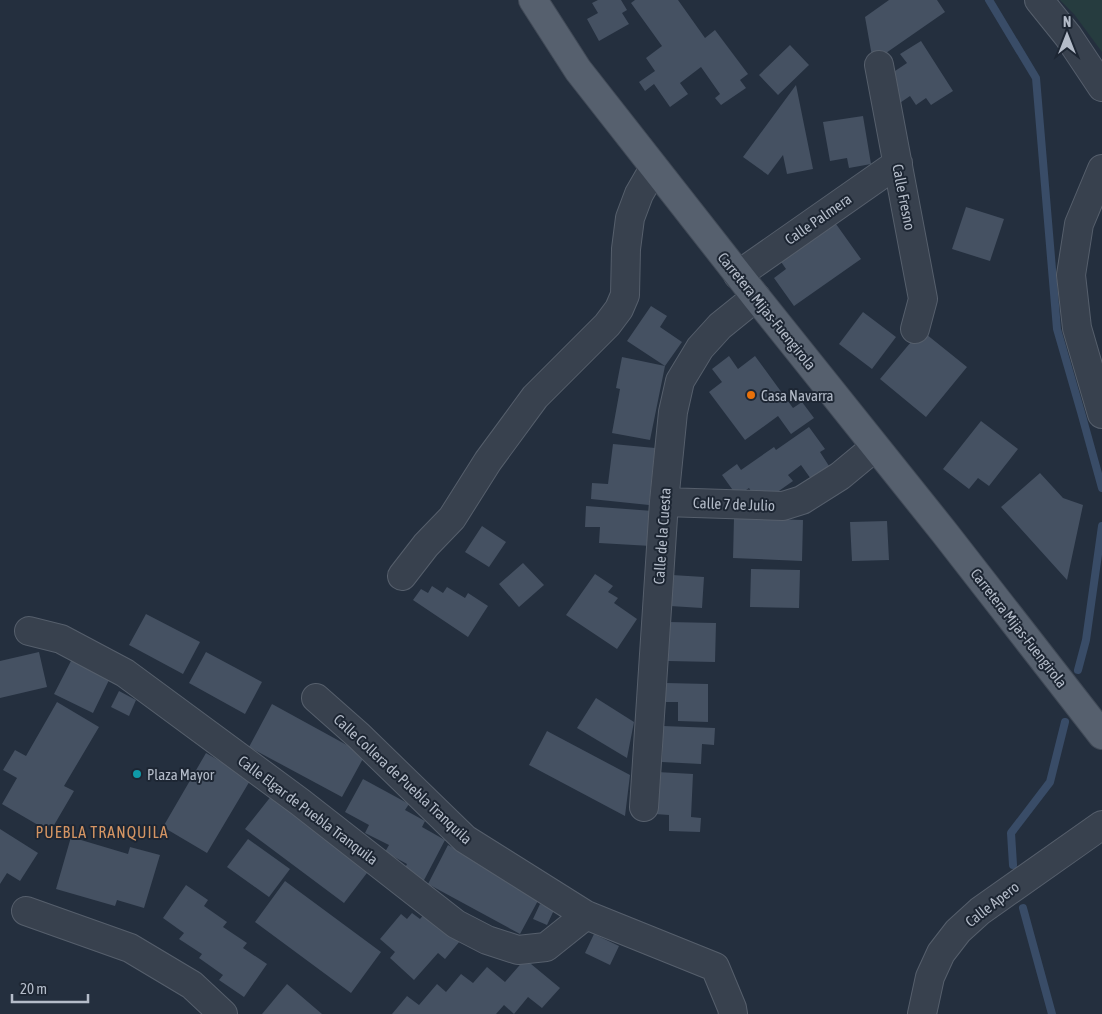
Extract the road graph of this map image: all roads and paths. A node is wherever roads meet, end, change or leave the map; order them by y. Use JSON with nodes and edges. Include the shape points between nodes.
{"nodes":[{"id":1,"x":533,"y":0,"type":"edge"},
{"id":2,"x":1039,"y":0,"type":"edge"},
{"id":3,"x":879,"y":65,"type":"dead end"},
{"id":4,"x":1102,"y":87,"type":"edge"},
{"id":5,"x":898,"y":163,"type":"junction"},
{"id":6,"x":654,"y":168,"type":"junction"},
{"id":7,"x":1102,"y":170,"type":"edge"},
{"id":8,"x":738,"y":275,"type":"junction"},
{"id":9,"x":756,"y":297,"type":"junction"},
{"id":10,"x":915,"y":329,"type":"dead end"},
{"id":11,"x":1102,"y":414,"type":"edge"},
{"id":12,"x":875,"y":446,"type":"junction"},
{"id":13,"x":664,"y":502,"type":"junction"},
{"id":14,"x":402,"y":576,"type":"dead end"},
{"id":15,"x":29,"y":631,"type":"dead end"},
{"id":16,"x":316,"y":698,"type":"dead end"},
{"id":17,"x":1102,"y":735,"type":"edge"},
{"id":18,"x":644,"y":807,"type":"dead end"},
{"id":19,"x":1102,"y":825,"type":"edge"},
{"id":20,"x":26,"y":911,"type":"dead end"},
{"id":21,"x":586,"y":915,"type":"junction"},
{"id":22,"x":223,"y":1014,"type":"edge"},
{"id":23,"x":733,"y":1014,"type":"edge"},
{"id":24,"x":922,"y":1014,"type":"edge"}],
"edges":[{"from":1,"to":6,"type":"main road","name":"Carretera Mijas-Fuengirola","via":[[578,70]]},
{"from":2,"to":4,"type":"street"},
{"from":3,"to":5,"type":"street","name":"Calle Fresno"},
{"from":5,"to":8,"type":"street","name":"Calle Palmera"},
{"from":5,"to":10,"type":"street","name":"Calle Fresno","via":[[923,299]]},
{"from":6,"to":8,"type":"main road","name":"Carretera Mijas-Fuengirola"},
{"from":6,"to":14,"type":"street","via":[[630,218],[624,295],[619,309],[535,397],[488,461],[452,518]]},
{"from":7,"to":11,"type":"street","via":[[1079,224],[1071,275],[1077,328]]},
{"from":8,"to":9,"type":"main road","name":"Carretera Mijas-Fuengirola"},
{"from":9,"to":12,"type":"main road","name":"Carretera Mijas-Fuengirola"},
{"from":9,"to":13,"type":"street","name":"Calle de la Cuesta","via":[[720,326],[700,348],[680,381],[673,412]]},
{"from":12,"to":13,"type":"street","name":"Calle 7 de Julio","via":[[840,476],[802,500],[784,506]]},
{"from":12,"to":17,"type":"main road","name":"Carretera Mijas-Fuengirola"},
{"from":13,"to":18,"type":"street","name":"Calle de la Cuesta"},
{"from":15,"to":21,"type":"street","name":"Calle Elgar de Puebla Tranquila","via":[[61,639],[125,673],[300,802],[456,924],[471,932],[518,950],[546,947]]},
{"from":16,"to":21,"type":"street","name":"Calle Collera de Puebla Tranquila","via":[[465,839]]},
{"from":19,"to":24,"type":"street","name":"Calle Apero","via":[[980,911],[958,931],[941,953],[930,977]]},
{"from":20,"to":22,"type":"street","via":[[130,948],[192,985]]},
{"from":21,"to":23,"type":"street","name":"Calle Collera de Puebla Tranquila","via":[[716,967]]}]}
